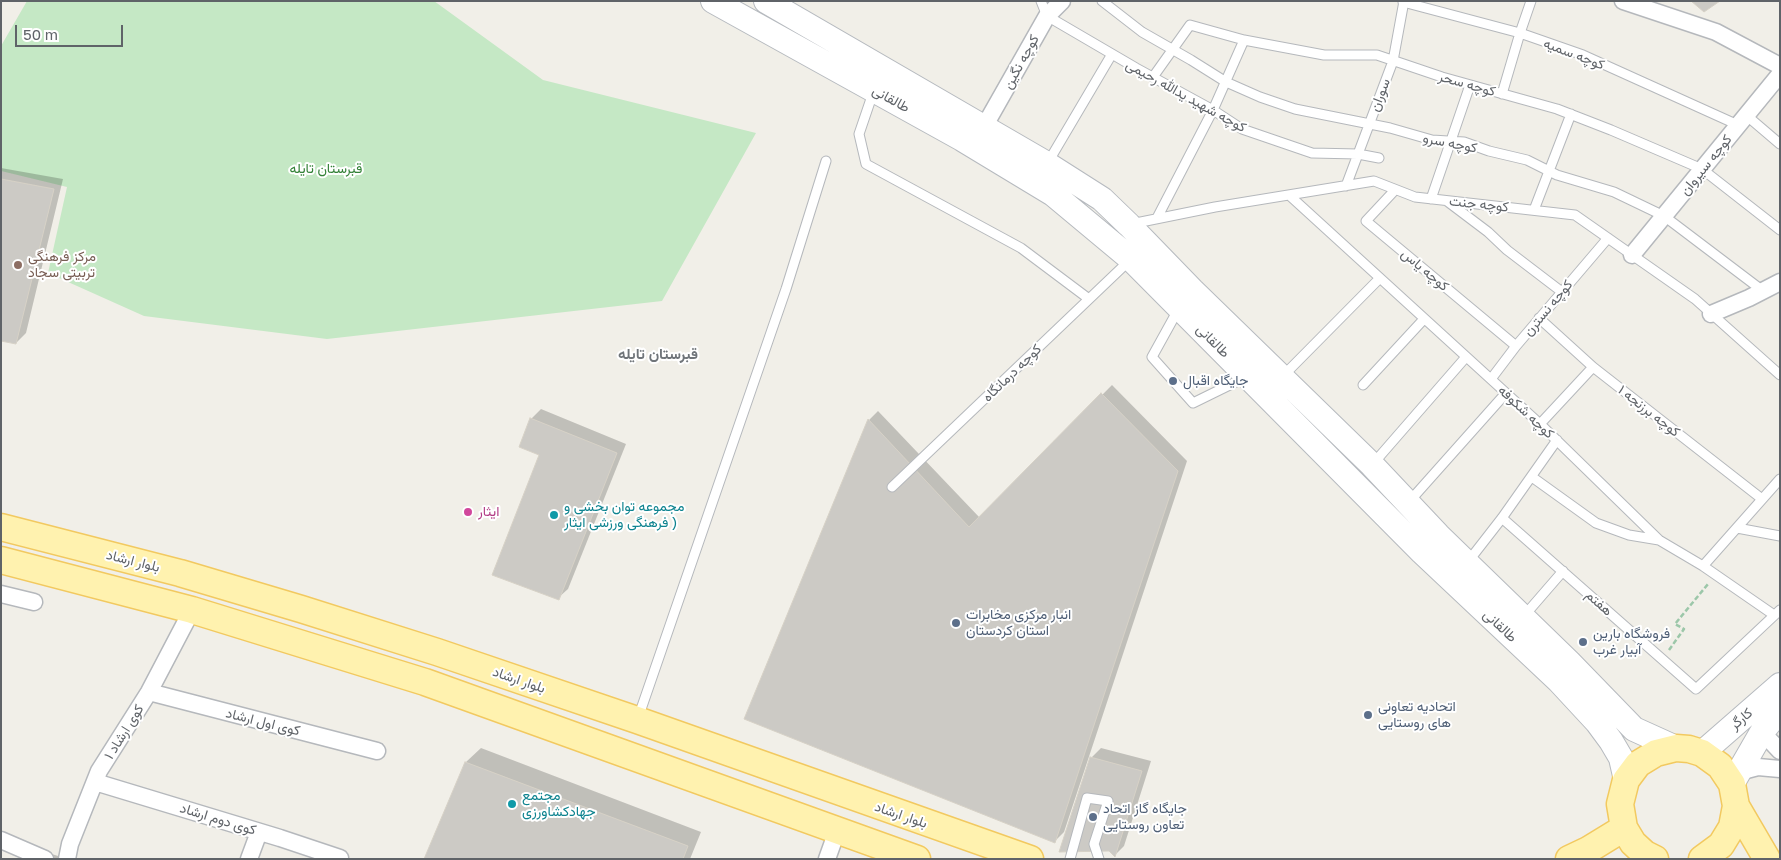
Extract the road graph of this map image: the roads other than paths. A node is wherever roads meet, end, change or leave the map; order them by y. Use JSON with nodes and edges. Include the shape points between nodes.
{"nodes":[{"id":1,"x":713,"y":1,"type":"edge"},
{"id":2,"x":1062,"y":1,"type":"edge"},
{"id":3,"x":1102,"y":1,"type":"edge"},
{"id":4,"x":1531,"y":1,"type":"edge"},
{"id":5,"x":1623,"y":1,"type":"edge"},
{"id":6,"x":1404,"y":2,"type":"edge"},
{"id":7,"x":778,"y":4,"type":"edge"},
{"id":8,"x":1044,"y":8,"type":"edge"},
{"id":9,"x":770,"y":33,"type":"junction"},
{"id":10,"x":1520,"y":33,"type":"junction"},
{"id":11,"x":1244,"y":40,"type":"junction"},
{"id":12,"x":1173,"y":50,"type":"junction"},
{"id":13,"x":1112,"y":54,"type":"junction"},
{"id":14,"x":1393,"y":61,"type":"junction"},
{"id":15,"x":1780,"y":66,"type":"edge"},
{"id":16,"x":1780,"y":74,"type":"edge"},
{"id":17,"x":1153,"y":78,"type":"junction"},
{"id":18,"x":1226,"y":82,"type":"junction"},
{"id":19,"x":1470,"y":85,"type":"junction"},
{"id":20,"x":874,"y":90,"type":"junction"},
{"id":21,"x":1502,"y":94,"type":"junction"},
{"id":22,"x":1213,"y":110,"type":"junction"},
{"id":23,"x":1570,"y":114,"type":"junction"},
{"id":24,"x":1742,"y":120,"type":"junction"},
{"id":25,"x":1369,"y":123,"type":"junction"},
{"id":26,"x":984,"y":127,"type":"junction"},
{"id":27,"x":1451,"y":142,"type":"junction"},
{"id":28,"x":1780,"y":144,"type":"edge"},
{"id":29,"x":1358,"y":154,"type":"junction"},
{"id":30,"x":1379,"y":158,"type":"dead end"},
{"id":31,"x":826,"y":161,"type":"dead end"},
{"id":32,"x":1047,"y":164,"type":"junction"},
{"id":33,"x":1702,"y":169,"type":"junction"},
{"id":34,"x":1549,"y":171,"type":"junction"},
{"id":35,"x":1346,"y":186,"type":"junction"},
{"id":36,"x":1395,"y":190,"type":"junction"},
{"id":37,"x":1288,"y":195,"type":"junction"},
{"id":38,"x":1431,"y":199,"type":"junction"},
{"id":39,"x":1446,"y":201,"type":"junction"},
{"id":40,"x":1534,"y":210,"type":"junction"},
{"id":41,"x":1664,"y":216,"type":"junction"},
{"id":42,"x":1157,"y":218,"type":"junction"},
{"id":43,"x":1129,"y":225,"type":"junction"},
{"id":44,"x":1780,"y":230,"type":"edge"},
{"id":45,"x":1608,"y":238,"type":"junction"},
{"id":46,"x":1632,"y":255,"type":"junction"},
{"id":47,"x":1131,"y":258,"type":"junction"},
{"id":48,"x":1380,"y":278,"type":"junction"},
{"id":49,"x":1780,"y":282,"type":"edge"},
{"id":50,"x":1763,"y":291,"type":"junction"},
{"id":51,"x":1562,"y":292,"type":"junction"},
{"id":52,"x":1089,"y":299,"type":"junction"},
{"id":53,"x":1180,"y":308,"type":"junction"},
{"id":54,"x":1711,"y":314,"type":"junction"},
{"id":55,"x":1424,"y":318,"type":"junction"},
{"id":56,"x":1539,"y":318,"type":"junction"},
{"id":57,"x":1516,"y":346,"type":"junction"},
{"id":58,"x":1466,"y":357,"type":"junction"},
{"id":59,"x":1593,"y":367,"type":"junction"},
{"id":60,"x":1780,"y":375,"type":"edge"},
{"id":61,"x":1248,"y":376,"type":"junction"},
{"id":62,"x":1282,"y":376,"type":"junction"},
{"id":63,"x":1491,"y":379,"type":"junction"},
{"id":64,"x":1363,"y":385,"type":"dead end"},
{"id":65,"x":1506,"y":393,"type":"junction"},
{"id":66,"x":1540,"y":424,"type":"junction"},
{"id":67,"x":1557,"y":440,"type":"junction"},
{"id":68,"x":1372,"y":465,"type":"junction"},
{"id":69,"x":1532,"y":477,"type":"junction"},
{"id":70,"x":1780,"y":480,"type":"edge"},
{"id":71,"x":892,"y":487,"type":"dead end"},
{"id":72,"x":1762,"y":499,"type":"junction"},
{"id":73,"x":1408,"y":503,"type":"junction"},
{"id":74,"x":1502,"y":518,"type":"junction"},
{"id":75,"x":1,"y":527,"type":"edge"},
{"id":76,"x":1737,"y":528,"type":"junction"},
{"id":77,"x":1780,"y":536,"type":"edge"},
{"id":78,"x":1659,"y":540,"type":"junction"},
{"id":79,"x":1,"y":560,"type":"edge"},
{"id":80,"x":1704,"y":566,"type":"junction"},
{"id":81,"x":1563,"y":571,"type":"junction"},
{"id":82,"x":1470,"y":576,"type":"junction"},
{"id":83,"x":1,"y":594,"type":"edge"},
{"id":84,"x":34,"y":602,"type":"dead end"},
{"id":85,"x":192,"y":610,"type":"junction"},
{"id":86,"x":1777,"y":613,"type":"edge"},
{"id":87,"x":1523,"y":617,"type":"junction"},
{"id":88,"x":1780,"y":684,"type":"edge"},
{"id":89,"x":149,"y":692,"type":"junction"},
{"id":90,"x":1780,"y":710,"type":"edge"},
{"id":91,"x":649,"y":725,"type":"junction"},
{"id":92,"x":1762,"y":732,"type":"junction"},
{"id":93,"x":1676,"y":748,"type":"junction"},
{"id":94,"x":376,"y":751,"type":"dead end"},
{"id":95,"x":1780,"y":751,"type":"edge"},
{"id":96,"x":1702,"y":753,"type":"junction"},
{"id":97,"x":647,"y":762,"type":"junction"},
{"id":98,"x":1780,"y":769,"type":"edge"},
{"id":99,"x":1626,"y":780,"type":"junction"},
{"id":100,"x":95,"y":782,"type":"junction"},
{"id":101,"x":1735,"y":787,"type":"junction"},
{"id":102,"x":1624,"y":828,"type":"junction"},
{"id":103,"x":838,"y":831,"type":"junction"},
{"id":104,"x":259,"y":832,"type":"junction"},
{"id":105,"x":1,"y":840,"type":"edge"},
{"id":106,"x":340,"y":858,"type":"edge"},
{"id":107,"x":45,"y":859,"type":"edge"},
{"id":108,"x":67,"y":859,"type":"edge"},
{"id":109,"x":249,"y":859,"type":"edge"},
{"id":110,"x":827,"y":859,"type":"edge"},
{"id":111,"x":917,"y":859,"type":"edge"},
{"id":112,"x":1030,"y":859,"type":"edge"},
{"id":113,"x":1070,"y":859,"type":"edge"},
{"id":114,"x":1099,"y":859,"type":"edge"},
{"id":115,"x":1568,"y":859,"type":"edge"},
{"id":116,"x":1655,"y":859,"type":"edge"},
{"id":117,"x":1702,"y":859,"type":"edge"},
{"id":118,"x":1767,"y":859,"type":"edge"}],
"edges":[{"from":1,"to":9,"type":"main road","name":"طالقانی"},
{"from":2,"to":8,"type":"street","name":"کوچه نگین"},
{"from":3,"to":12,"type":"lane","name":"کوچه سرو","via":[[1142,32]]},
{"from":4,"to":10,"type":"lane"},
{"from":5,"to":15,"type":"street","via":[[1716,32]]},
{"from":6,"to":10,"type":"lane","name":"کوچه سمیه"},
{"from":6,"to":14,"type":"lane","name":"سوران"},
{"from":7,"to":9,"type":"main road"},
{"from":7,"to":26,"type":"main road","name":"طالقانی"},
{"from":8,"to":13,"type":"lane","name":"کوچه شهید یدالله رحیمی"},
{"from":8,"to":26,"type":"street","name":"کوچه نگین"},
{"from":9,"to":20,"type":"main road","name":"طالقانی"},
{"from":10,"to":21,"type":"lane"},
{"from":10,"to":24,"type":"lane","name":"کوچه سمیه","via":[[1583,55]]},
{"from":11,"to":12,"type":"lane","name":"کوچه سحر","via":[[1190,25]]},
{"from":11,"to":14,"type":"lane","name":"کوچه سحر","via":[[1324,56],[1377,56]]},
{"from":11,"to":18,"type":"lane"},
{"from":12,"to":17,"type":"lane","name":"کوچه سحر"},
{"from":12,"to":18,"type":"lane","name":"کوچه سرو"},
{"from":13,"to":17,"type":"lane","name":"کوچه شهید یدالله رحیمی"},
{"from":13,"to":32,"type":"lane"},
{"from":14,"to":19,"type":"lane","name":"کوچه سحر"},
{"from":14,"to":25,"type":"lane","name":"سوران"},
{"from":16,"to":24,"type":"street","name":"کوچه سیروان"},
{"from":17,"to":22,"type":"lane","name":"کوچه شهید یدالله رحیمی"},
{"from":18,"to":22,"type":"lane"},
{"from":18,"to":25,"type":"lane","name":"کوچه سرو","via":[[1295,109]]},
{"from":19,"to":21,"type":"lane","name":"کوچه سحر"},
{"from":19,"to":27,"type":"lane"},
{"from":20,"to":47,"type":"main road","name":"طالقانی","via":[[1053,194]]},
{"from":20,"to":52,"type":"lane","via":[[859,134],[866,164],[1021,248]]},
{"from":21,"to":23,"type":"lane","name":"کوچه سحر"},
{"from":22,"to":29,"type":"lane","name":"کوچه شهید یدالله رحیمی","via":[[1242,129],[1312,153]]},
{"from":22,"to":42,"type":"lane"},
{"from":23,"to":33,"type":"lane","name":"کوچه سحر"},
{"from":23,"to":34,"type":"lane"},
{"from":24,"to":28,"type":"lane","name":"کوچه سمیه"},
{"from":24,"to":33,"type":"street","name":"کوچه سیروان"},
{"from":25,"to":27,"type":"lane","name":"کوچه سرو"},
{"from":25,"to":29,"type":"lane","name":"سوران"},
{"from":26,"to":32,"type":"main road","name":"طالقانی"},
{"from":27,"to":34,"type":"lane","name":"کوچه سرو","via":[[1464,142],[1527,160]]},
{"from":27,"to":38,"type":"lane"},
{"from":29,"to":30,"type":"lane","name":"کوچه شهید یدالله رحیمی"},
{"from":29,"to":35,"type":"lane","name":"سوران"},
{"from":31,"to":91,"type":"lane"},
{"from":32,"to":43,"type":"main road","name":"طالقانی","via":[[1102,199]]},
{"from":33,"to":41,"type":"street","name":"کوچه سیروان"},
{"from":33,"to":44,"type":"lane","name":"کوچه سحر"},
{"from":34,"to":40,"type":"lane"},
{"from":34,"to":41,"type":"lane","name":"کوچه سرو","via":[[1614,192]]},
{"from":35,"to":36,"type":"lane","name":"کوچه جنت","via":[[1374,181]]},
{"from":35,"to":37,"type":"lane","name":"کوچه جنت"},
{"from":36,"to":38,"type":"lane","name":"کوچه جنت"},
{"from":36,"to":57,"type":"lane","name":"کوچه یاس","via":[[1366,221]]},
{"from":37,"to":42,"type":"lane","name":"کوچه جنت"},
{"from":37,"to":48,"type":"lane","name":"کوچه شکوفه"},
{"from":38,"to":39,"type":"lane","name":"کوچه جنت"},
{"from":39,"to":40,"type":"lane","name":"کوچه جنت"},
{"from":39,"to":51,"type":"lane"},
{"from":40,"to":45,"type":"lane","name":"کوچه جنت","via":[[1575,215]]},
{"from":41,"to":46,"type":"street","name":"کوچه سیروان"},
{"from":41,"to":50,"type":"lane","name":"کوچه سرو"},
{"from":42,"to":43,"type":"lane","name":"کوچه جنت"},
{"from":43,"to":62,"type":"main road","name":"طالقانی"},
{"from":45,"to":46,"type":"lane","name":"کوچه جنت"},
{"from":45,"to":51,"type":"lane","name":"کوچه نسترن"},
{"from":46,"to":54,"type":"lane","name":"کوچه جنت"},
{"from":47,"to":52,"type":"lane","name":"کوچه درمانگاه"},
{"from":47,"to":53,"type":"main road","name":"طالقانی"},
{"from":48,"to":55,"type":"lane","name":"کوچه شکوفه"},
{"from":48,"to":62,"type":"lane"},
{"from":49,"to":50,"type":"street"},
{"from":50,"to":54,"type":"street"},
{"from":51,"to":56,"type":"lane","name":"کوچه نسترن"},
{"from":52,"to":71,"type":"lane","name":"کوچه درمانگاه"},
{"from":53,"to":61,"type":"main road","name":"طالقانی"},
{"from":53,"to":61,"type":"lane","via":[[1152,357],[1193,403]]},
{"from":54,"to":60,"type":"lane","name":"کوچه جنت"},
{"from":55,"to":58,"type":"lane","name":"کوچه شکوفه"},
{"from":55,"to":64,"type":"lane"},
{"from":56,"to":57,"type":"lane","name":"کوچه نسترن"},
{"from":56,"to":59,"type":"lane","name":"کوچه برزنجه ۱"},
{"from":57,"to":63,"type":"lane","name":"کوچه نسترن"},
{"from":58,"to":63,"type":"lane","name":"کوچه شکوفه"},
{"from":58,"to":68,"type":"lane"},
{"from":59,"to":66,"type":"lane"},
{"from":59,"to":72,"type":"lane","name":"کوچه برزنجه ۱"},
{"from":61,"to":82,"type":"main road","name":"طالقانی","via":[[1422,552]]},
{"from":62,"to":68,"type":"main road","name":"طالقانی"},
{"from":63,"to":65,"type":"lane","name":"کوچه شکوفه"},
{"from":65,"to":66,"type":"lane","name":"کوچه شکوفه"},
{"from":65,"to":73,"type":"lane"},
{"from":66,"to":67,"type":"lane","name":"کوچه شکوفه"},
{"from":67,"to":69,"type":"lane"},
{"from":67,"to":78,"type":"lane","name":"کوچه شکوفه"},
{"from":68,"to":73,"type":"main road","name":"طالقانی"},
{"from":69,"to":74,"type":"lane"},
{"from":69,"to":78,"type":"lane","via":[[1596,523],[1629,535]]},
{"from":70,"to":72,"type":"lane"},
{"from":72,"to":76,"type":"lane"},
{"from":73,"to":82,"type":"main road","name":"طالقانی"},
{"from":74,"to":81,"type":"lane","name":"هفتم"},
{"from":74,"to":82,"type":"lane"},
{"from":75,"to":91,"type":"main road","name":"بلوار ارشاد","via":[[180,573],[301,609]]},
{"from":76,"to":77,"type":"lane"},
{"from":76,"to":80,"type":"lane"},
{"from":78,"to":80,"type":"lane","name":"کوچه شکوفه"},
{"from":79,"to":85,"type":"main road"},
{"from":80,"to":86,"type":"lane","name":"کوچه شکوفه"},
{"from":81,"to":86,"type":"lane","name":"هفتم","via":[[1696,689]]},
{"from":81,"to":87,"type":"lane"},
{"from":82,"to":87,"type":"main road","name":"طالقانی"},
{"from":82,"to":99,"type":"main road","name":"طالقانی","via":[[1612,741],[1621,758]]},
{"from":83,"to":84,"type":"street"},
{"from":85,"to":89,"type":"street","name":"کوی ارشاد ۱"},
{"from":85,"to":97,"type":"main road","via":[[425,682]]},
{"from":87,"to":93,"type":"main road","name":"طالقانی","via":[[1634,729]]},
{"from":88,"to":96,"type":"main road","name":"کارگر"},
{"from":89,"to":94,"type":"street","name":"کوی اول ارشاد"},
{"from":89,"to":100,"type":"street","name":"کوی ارشاد ۱"},
{"from":90,"to":92,"type":"main road","name":"کارگر"},
{"from":91,"to":97,"type":"main road"},
{"from":91,"to":112,"type":"main road","name":"بلوار ارشاد"},
{"from":92,"to":95,"type":"street"},
{"from":92,"to":101,"type":"main road","name":"کارگر"},
{"from":93,"to":96,"type":"main road"},
{"from":93,"to":99,"type":"main road","via":[[1656,753],[1638,764]]},
{"from":96,"to":101,"type":"main road","via":[[1720,766]]},
{"from":97,"to":103,"type":"main road"},
{"from":98,"to":101,"type":"street","via":[[1758,767]]},
{"from":99,"to":102,"type":"main road","via":[[1620,804]]},
{"from":100,"to":104,"type":"street","name":"کوی دوم ارشاد"},
{"from":100,"to":108,"type":"street","name":"کوی ارشاد ۱"},
{"from":101,"to":117,"type":"main road","via":[[1732,827],[1721,845]]},
{"from":101,"to":118,"type":"main road"},
{"from":102,"to":115,"type":"main road"},
{"from":102,"to":116,"type":"main road","via":[[1633,842]]},
{"from":103,"to":110,"type":"street"},
{"from":103,"to":111,"type":"main road"},
{"from":104,"to":106,"type":"street","name":"کوی دوم ارشاد"},
{"from":104,"to":109,"type":"street"},
{"from":105,"to":107,"type":"street"},
{"from":113,"to":114,"type":"lane","via":[[1086,798],[1108,801],[1094,844]]}]}
